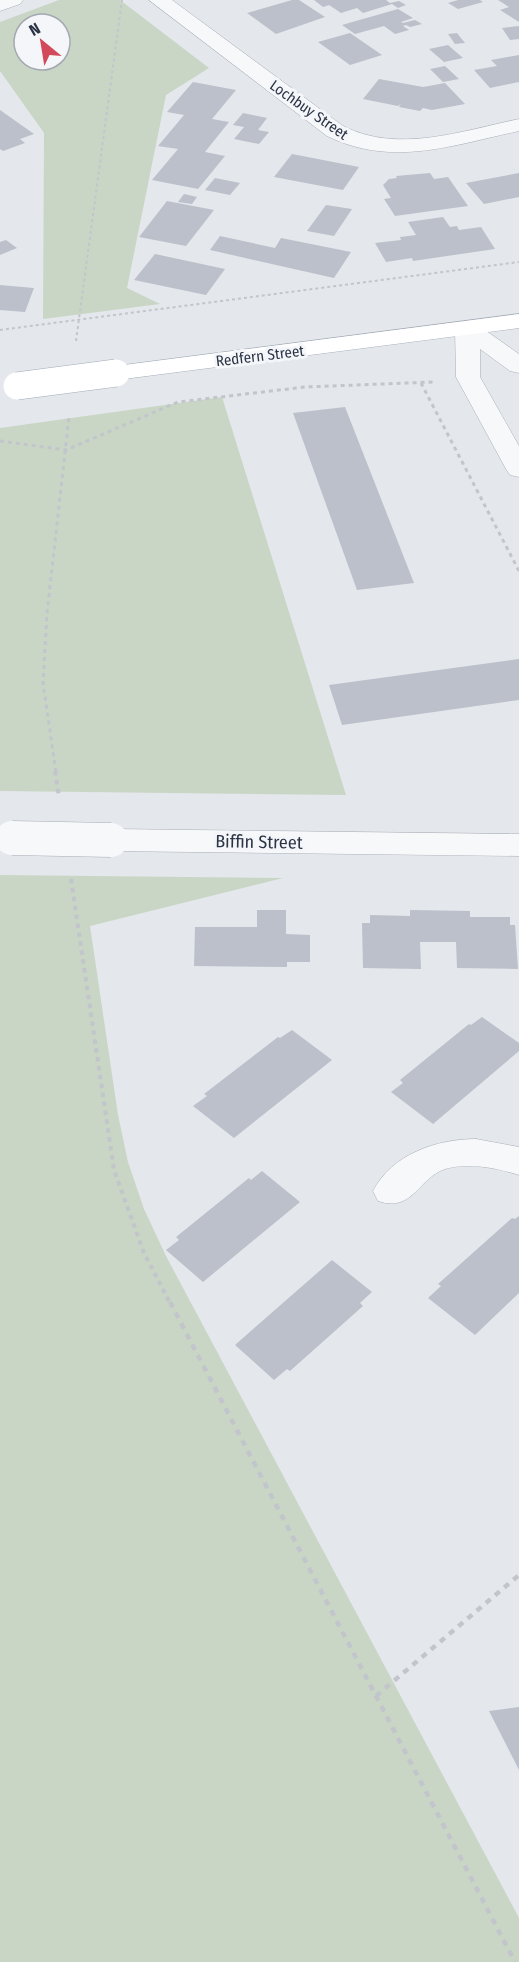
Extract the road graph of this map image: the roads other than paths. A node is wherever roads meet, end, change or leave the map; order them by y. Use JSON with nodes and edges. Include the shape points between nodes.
{"nodes":[{"id":1,"x":13,"y":0,"type":"edge"},
{"id":2,"x":159,"y":0,"type":"edge"},
{"id":3,"x":0,"y":5,"type":"edge"},
{"id":4,"x":519,"y":125,"type":"edge"},
{"id":5,"x":519,"y":321,"type":"edge"},
{"id":6,"x":466,"y":328,"type":"junction"},
{"id":7,"x":519,"y":366,"type":"edge"},
{"id":8,"x":8,"y":388,"type":"edge"},
{"id":9,"x":519,"y":470,"type":"edge"},
{"id":10,"x":6,"y":838,"type":"edge"},
{"id":11,"x":519,"y":845,"type":"edge"},
{"id":12,"x":519,"y":1161,"type":"edge"},
{"id":13,"x":391,"y":1191,"type":"dead end"}],
"edges":[{"from":1,"to":3,"type":"street"},
{"from":2,"to":4,"type":"street","name":"Lochbuy Street","via":[[335,131],[353,140],[375,146],[408,146]]},
{"from":5,"to":6,"type":"main road","name":"Redfern Street"},
{"from":6,"to":7,"type":"street"},
{"from":6,"to":8,"type":"main road","name":"Redfern Street","bridge":true},
{"from":6,"to":9,"type":"street","via":[[468,377]]},
{"from":10,"to":11,"type":"street","name":"Biffin Street","bridge":true},
{"from":12,"to":13,"type":"street","via":[[505,1155],[457,1154],[432,1159]]}]}
